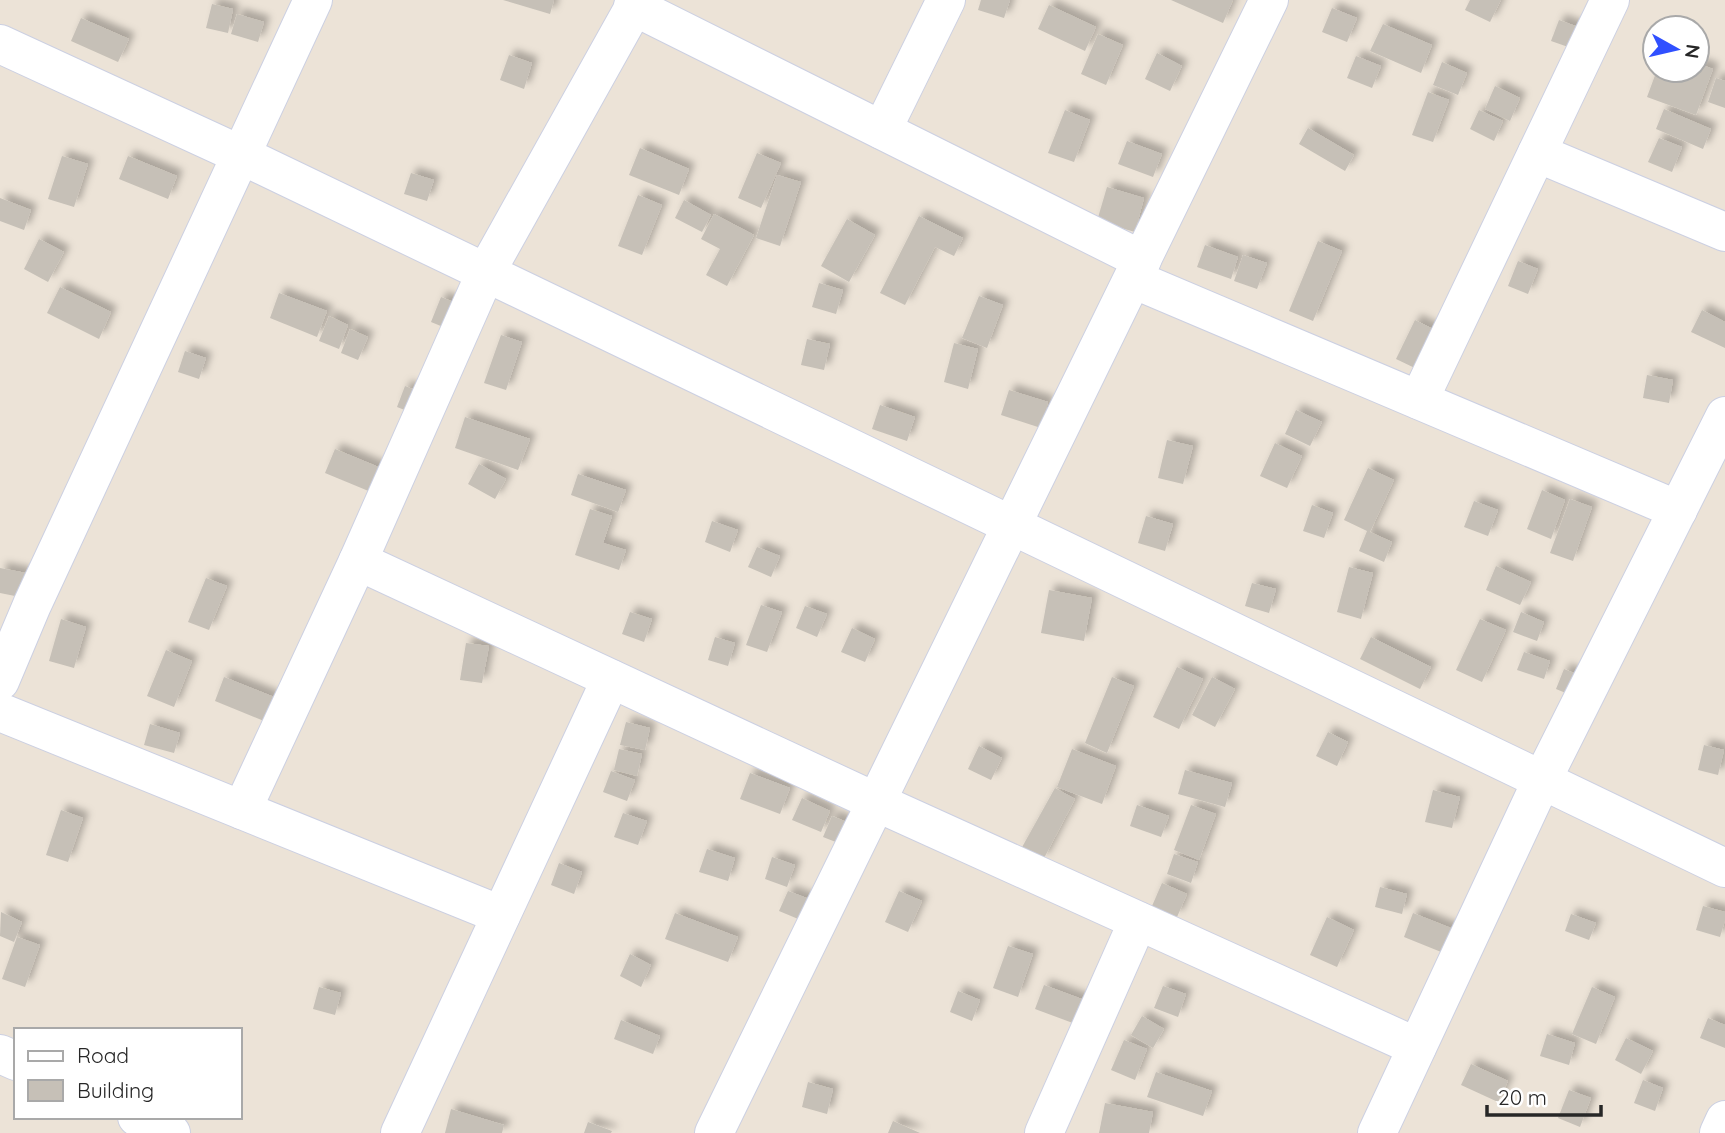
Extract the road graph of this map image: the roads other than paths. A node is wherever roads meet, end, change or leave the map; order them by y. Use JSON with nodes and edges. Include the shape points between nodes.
{"nodes":[{"id":1,"x":313,"y":0,"type":"edge"},
{"id":2,"x":946,"y":0,"type":"edge"},
{"id":3,"x":1269,"y":0,"type":"edge"},
{"id":4,"x":1610,"y":0,"type":"edge"},
{"id":5,"x":636,"y":3,"type":"edge"},
{"id":6,"x":0,"y":44,"type":"edge"},
{"id":7,"x":882,"y":130,"type":"junction"},
{"id":8,"x":1537,"y":153,"type":"junction"},
{"id":9,"x":241,"y":155,"type":"junction"},
{"id":10,"x":1725,"y":232,"type":"edge"},
{"id":11,"x":1137,"y":269,"type":"junction"},
{"id":12,"x":486,"y":272,"type":"junction"},
{"id":13,"x":1419,"y":400,"type":"junction"},
{"id":14,"x":1725,"y":416,"type":"edge"},
{"id":15,"x":1678,"y":510,"type":"junction"},
{"id":16,"x":1012,"y":525,"type":"junction"},
{"id":17,"x":358,"y":561,"type":"junction"},
{"id":18,"x":611,"y":678,"type":"junction"},
{"id":19,"x":0,"y":681,"type":"edge"},
{"id":20,"x":0,"y":712,"type":"edge"},
{"id":21,"x":1542,"y":780,"type":"junction"},
{"id":22,"x":876,"y":802,"type":"junction"},
{"id":23,"x":242,"y":810,"type":"junction"},
{"id":24,"x":1725,"y":868,"type":"edge"},
{"id":25,"x":500,"y":915,"type":"junction"},
{"id":26,"x":1138,"y":921,"type":"junction"},
{"id":27,"x":1417,"y":1047,"type":"junction"},
{"id":28,"x":141,"y":1119,"type":"edge"},
{"id":29,"x":1725,"y":1120,"type":"edge"},
{"id":30,"x":171,"y":1133,"type":"edge"},
{"id":31,"x":400,"y":1133,"type":"edge"},
{"id":32,"x":714,"y":1133,"type":"edge"},
{"id":33,"x":1044,"y":1133,"type":"edge"},
{"id":34,"x":1377,"y":1133,"type":"edge"},
{"id":35,"x":1719,"y":1133,"type":"edge"}],
"edges":[{"from":1,"to":9,"type":"street"},
{"from":2,"to":7,"type":"street"},
{"from":3,"to":11,"type":"street"},
{"from":4,"to":8,"type":"street"},
{"from":5,"to":7,"type":"street"},
{"from":5,"to":12,"type":"street"},
{"from":6,"to":9,"type":"street"},
{"from":7,"to":11,"type":"street"},
{"from":8,"to":10,"type":"street"},
{"from":8,"to":13,"type":"street"},
{"from":9,"to":12,"type":"street"},
{"from":9,"to":19,"type":"street"},
{"from":11,"to":13,"type":"street"},
{"from":11,"to":16,"type":"street"},
{"from":12,"to":16,"type":"street"},
{"from":12,"to":17,"type":"street"},
{"from":13,"to":15,"type":"street"},
{"from":14,"to":15,"type":"street"},
{"from":15,"to":21,"type":"street"},
{"from":16,"to":21,"type":"street"},
{"from":16,"to":22,"type":"street"},
{"from":17,"to":18,"type":"street"},
{"from":17,"to":23,"type":"street"},
{"from":18,"to":22,"type":"street"},
{"from":18,"to":25,"type":"street"},
{"from":20,"to":23,"type":"street"},
{"from":21,"to":24,"type":"street"},
{"from":21,"to":27,"type":"street"},
{"from":22,"to":26,"type":"street"},
{"from":22,"to":32,"type":"street"},
{"from":23,"to":25,"type":"street"},
{"from":25,"to":31,"type":"street"},
{"from":26,"to":27,"type":"street"},
{"from":26,"to":33,"type":"street"},
{"from":27,"to":34,"type":"street"},
{"from":28,"to":30,"type":"street"},
{"from":29,"to":35,"type":"street"}]}
